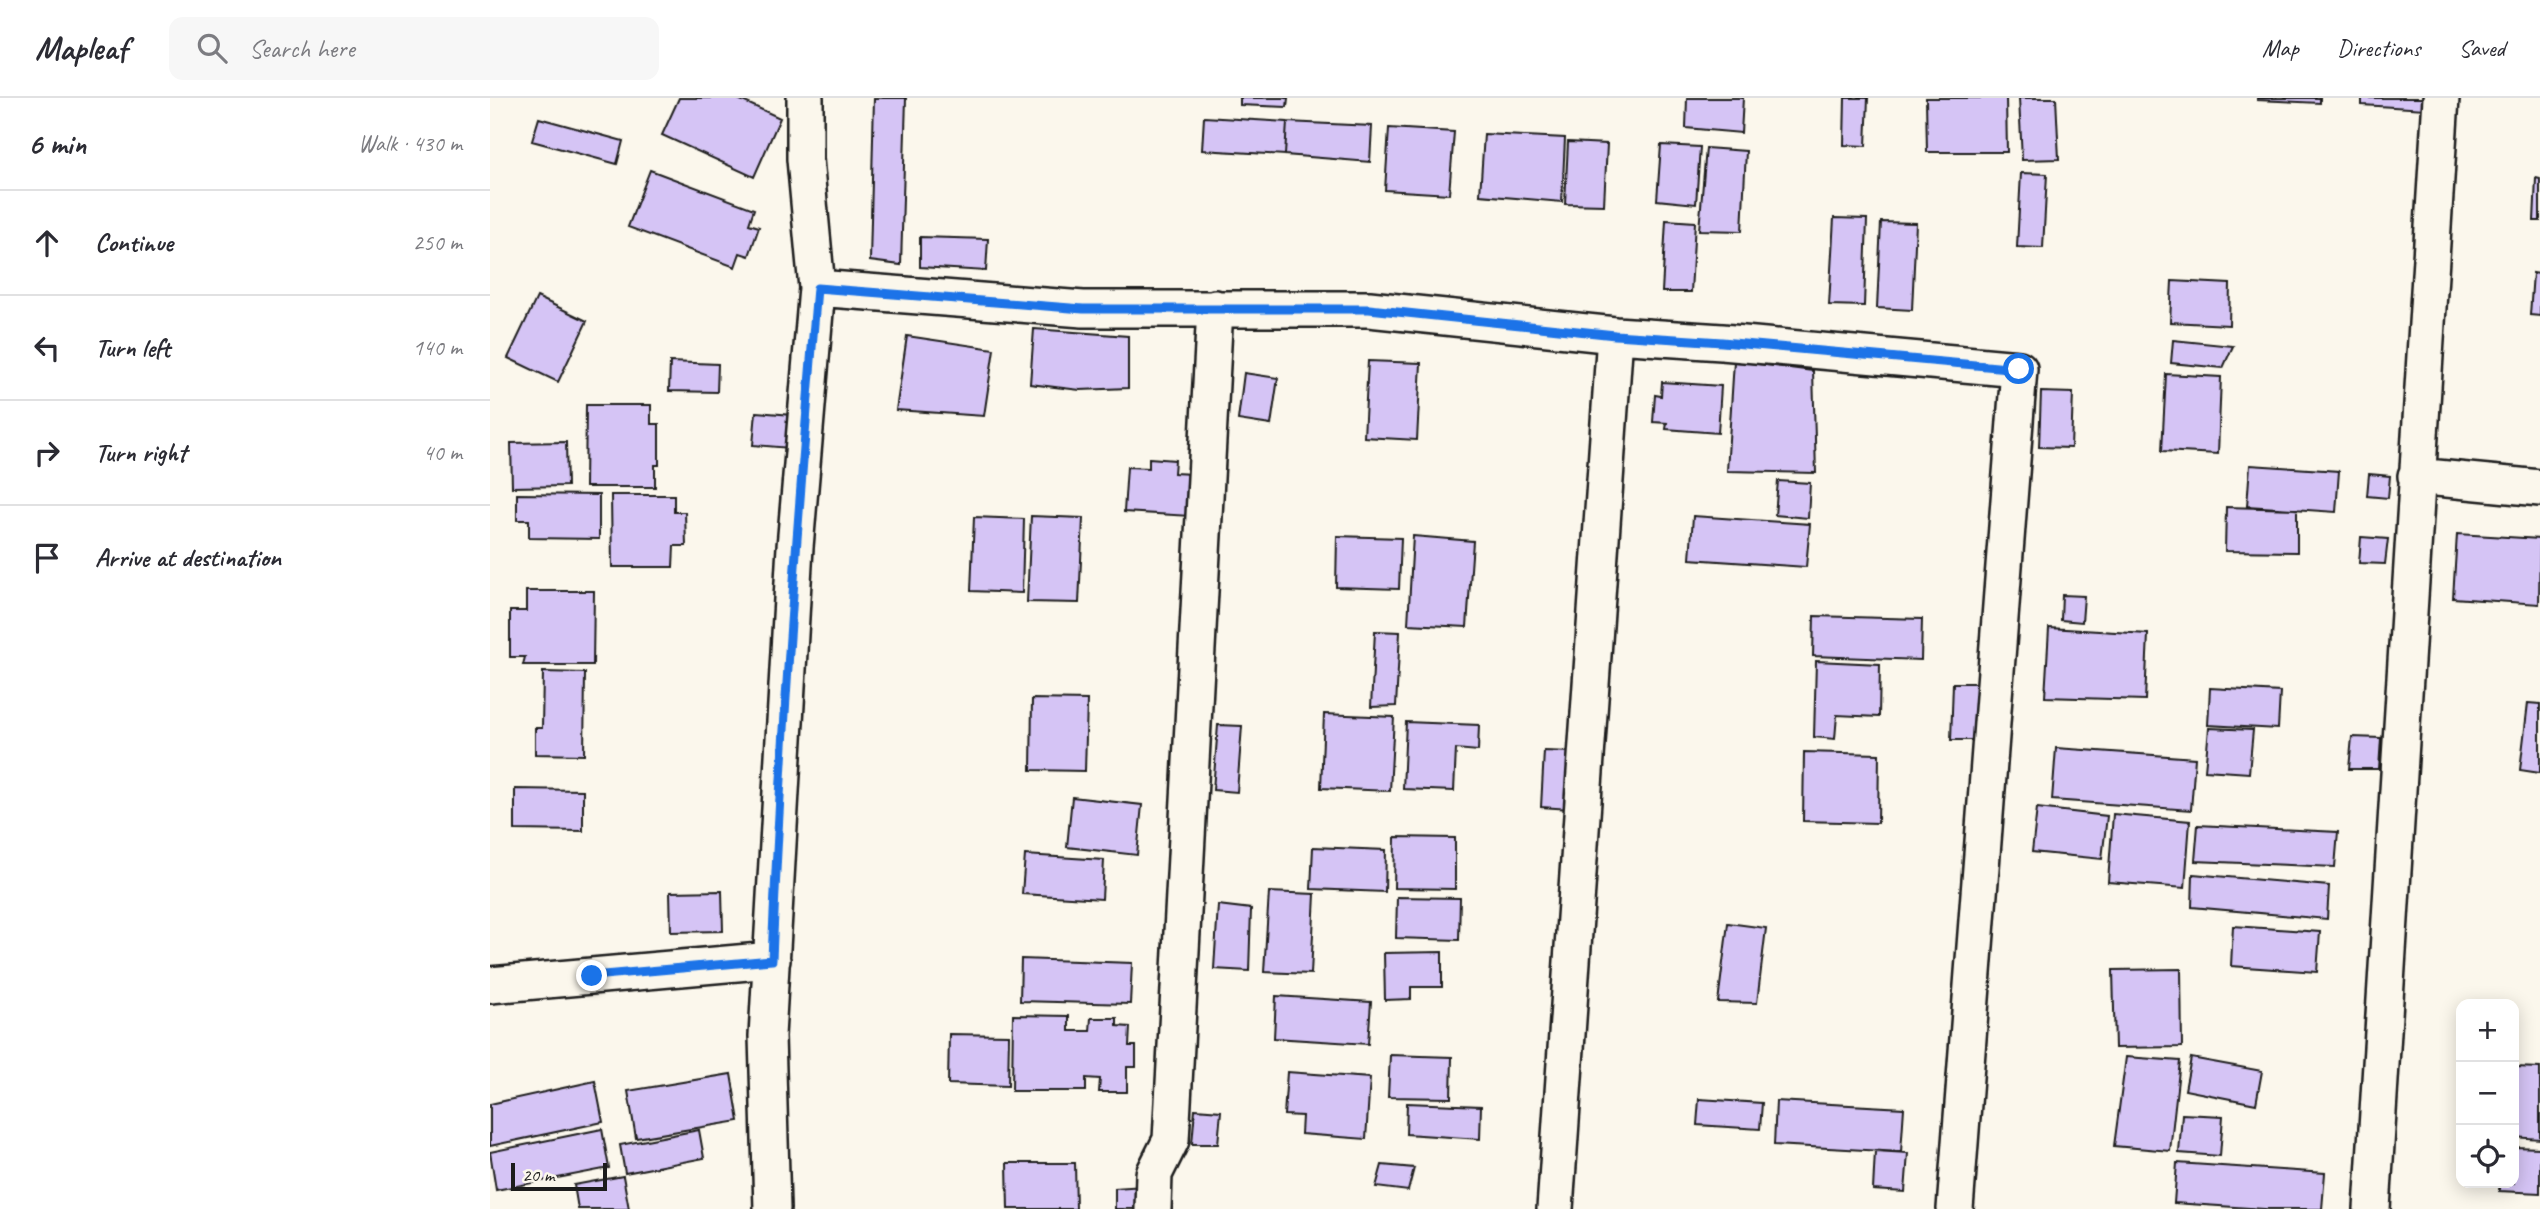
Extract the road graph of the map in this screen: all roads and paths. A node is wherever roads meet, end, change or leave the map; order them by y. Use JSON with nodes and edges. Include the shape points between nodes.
{"nodes":[{"id":1,"x":806,"y":98,"type":"edge"},
{"id":2,"x":2441,"y":98,"type":"edge"},
{"id":3,"x":817,"y":288,"type":"junction"},
{"id":4,"x":1215,"y":308,"type":"junction"},
{"id":5,"x":1615,"y":335,"type":"junction"},
{"id":6,"x":2416,"y":475,"type":"junction"},
{"id":7,"x":2540,"y":488,"type":"edge"},
{"id":8,"x":772,"y":960,"type":"junction"},
{"id":9,"x":490,"y":985,"type":"edge"},
{"id":10,"x":772,"y":1209,"type":"edge"},
{"id":11,"x":1153,"y":1209,"type":"edge"},
{"id":12,"x":1555,"y":1209,"type":"edge"},
{"id":13,"x":1955,"y":1209,"type":"edge"},
{"id":14,"x":2372,"y":1209,"type":"edge"}],
"edges":[{"from":1,"to":3,"type":"street","via":[[805,159]]},
{"from":2,"to":6,"type":"street"},
{"from":3,"to":4,"type":"street","via":[[1083,309]]},
{"from":3,"to":8,"type":"street","via":[[795,547]]},
{"from":4,"to":5,"type":"street","via":[[1369,309]]},
{"from":4,"to":11,"type":"street","via":[[1171,1140],[1154,1174]]},
{"from":5,"to":12,"type":"street"},
{"from":5,"to":13,"type":"street","via":[[2019,369]]},
{"from":6,"to":7,"type":"street"},
{"from":6,"to":14,"type":"street"},
{"from":8,"to":9,"type":"street"},
{"from":8,"to":10,"type":"street","via":[[767,1036]]}]}
